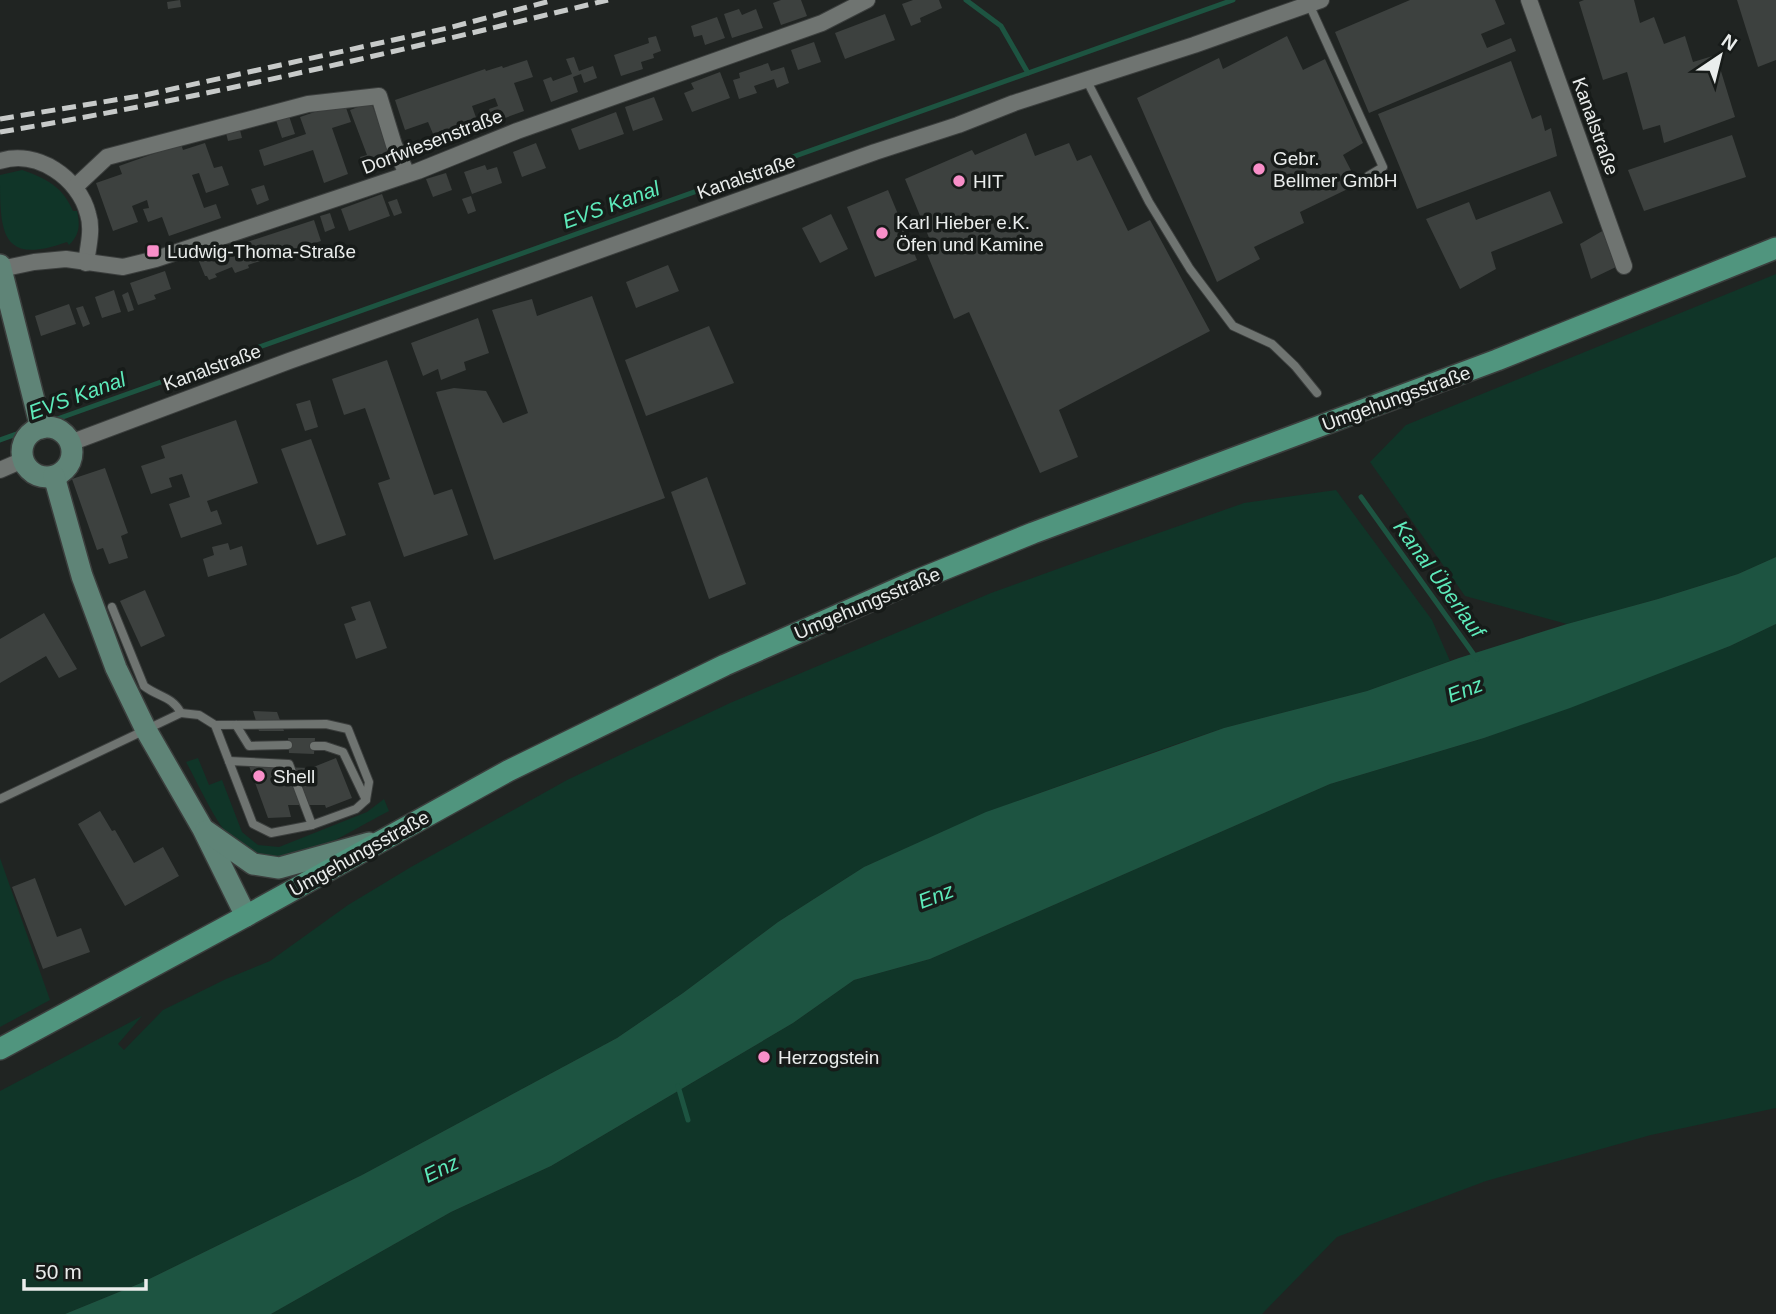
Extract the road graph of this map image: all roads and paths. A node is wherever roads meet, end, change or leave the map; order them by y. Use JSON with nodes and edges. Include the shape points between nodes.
{"nodes":[{"id":1,"x":867,"y":0,"type":"edge"},
{"id":2,"x":1529,"y":0,"type":"edge"},
{"id":3,"x":1315,"y":2,"type":"edge"},
{"id":4,"x":1087,"y":81,"type":"junction"},
{"id":5,"x":0,"y":161,"type":"edge"},
{"id":6,"x":407,"y":174,"type":"junction"},
{"id":7,"x":1368,"y":176,"type":"dead end"},
{"id":8,"x":75,"y":187,"type":"junction"},
{"id":9,"x":1776,"y":248,"type":"edge"},
{"id":10,"x":86,"y":262,"type":"junction"},
{"id":11,"x":1624,"y":266,"type":"dead end"},
{"id":12,"x":0,"y":267,"type":"edge"},
{"id":13,"x":5,"y":313,"type":"edge"},
{"id":14,"x":1317,"y":393,"type":"dead end"},
{"id":15,"x":41,"y":428,"type":"junction"},
{"id":16,"x":70,"y":443,"type":"junction"},
{"id":17,"x":23,"y":460,"type":"junction"},
{"id":18,"x":0,"y":470,"type":"edge"},
{"id":19,"x":54,"y":476,"type":"junction"},
{"id":20,"x":112,"y":607,"type":"dead end"},
{"id":21,"x":181,"y":713,"type":"junction"},
{"id":22,"x":236,"y":724,"type":"junction"},
{"id":23,"x":215,"y":725,"type":"junction"},
{"id":24,"x":146,"y":730,"type":"junction"},
{"id":25,"x":289,"y":745,"type":"dead end"},
{"id":26,"x":314,"y":746,"type":"dead end"},
{"id":27,"x":229,"y":761,"type":"junction"},
{"id":28,"x":0,"y":799,"type":"edge"},
{"id":29,"x":366,"y":800,"type":"junction"},
{"id":30,"x":312,"y":825,"type":"junction"},
{"id":31,"x":203,"y":829,"type":"junction"},
{"id":32,"x":384,"y":838,"type":"junction"},
{"id":33,"x":247,"y":916,"type":"junction"},
{"id":34,"x":0,"y":1049,"type":"edge"}],
"edges":[{"from":1,"to":6,"type":"street","name":"Dorfwiesenstraße","via":[[822,23]]},
{"from":2,"to":11,"type":"street","name":"Kanalstraße"},
{"from":3,"to":4,"type":"street","name":"Kanalstraße"},
{"from":3,"to":7,"type":"lane","via":[[1383,167]]},
{"from":4,"to":14,"type":"lane","via":[[1149,202],[1190,269],[1233,326],[1272,344]]},
{"from":4,"to":16,"type":"street","name":"Kanalstraße","via":[[706,212]]},
{"from":5,"to":8,"type":"street","via":[[35,160]]},
{"from":6,"to":8,"type":"street","via":[[379,96],[308,104],[107,157]]},
{"from":6,"to":10,"type":"street","name":"Dorfwiesenstraße","via":[[156,259],[122,267]]},
{"from":8,"to":10,"type":"street","via":[[89,214]]},
{"from":9,"to":32,"type":"main road","name":"Umgehungsstraße","via":[[1510,355],[894,590],[632,709]]},
{"from":10,"to":12,"type":"street","name":"Dorfwiesenstraße","via":[[66,259]]},
{"from":12,"to":13,"type":"main road"},
{"from":13,"to":15,"type":"main road"},
{"from":15,"to":16,"type":"main road","via":[[59,431]]},
{"from":15,"to":17,"type":"main road","via":[[24,442]]},
{"from":16,"to":19,"type":"main road","via":[[69,463]]},
{"from":17,"to":18,"type":"street"},
{"from":17,"to":19,"type":"main road","via":[[38,475]]},
{"from":19,"to":24,"type":"main road","via":[[97,621]]},
{"from":20,"to":21,"type":"lane","via":[[144,686],[167,697]]},
{"from":21,"to":23,"type":"lane","via":[[199,715]]},
{"from":21,"to":24,"type":"lane"},
{"from":22,"to":23,"type":"lane"},
{"from":22,"to":25,"type":"lane","via":[[249,746]]},
{"from":22,"to":29,"type":"lane","via":[[326,724],[348,729],[369,782]]},
{"from":23,"to":27,"type":"lane"},
{"from":24,"to":28,"type":"lane"},
{"from":24,"to":31,"type":"main road"},
{"from":26,"to":29,"type":"lane","via":[[343,752]]},
{"from":27,"to":30,"type":"lane","via":[[289,764]]},
{"from":27,"to":30,"type":"lane","via":[[253,824],[271,833]]},
{"from":29,"to":30,"type":"lane","via":[[356,809]]},
{"from":31,"to":32,"type":"main road","via":[[253,864],[279,868]]},
{"from":31,"to":33,"type":"main road"},
{"from":32,"to":33,"type":"main road","name":"Umgehungsstraße"},
{"from":33,"to":34,"type":"main road","name":"Umgehungsstraße"}]}
